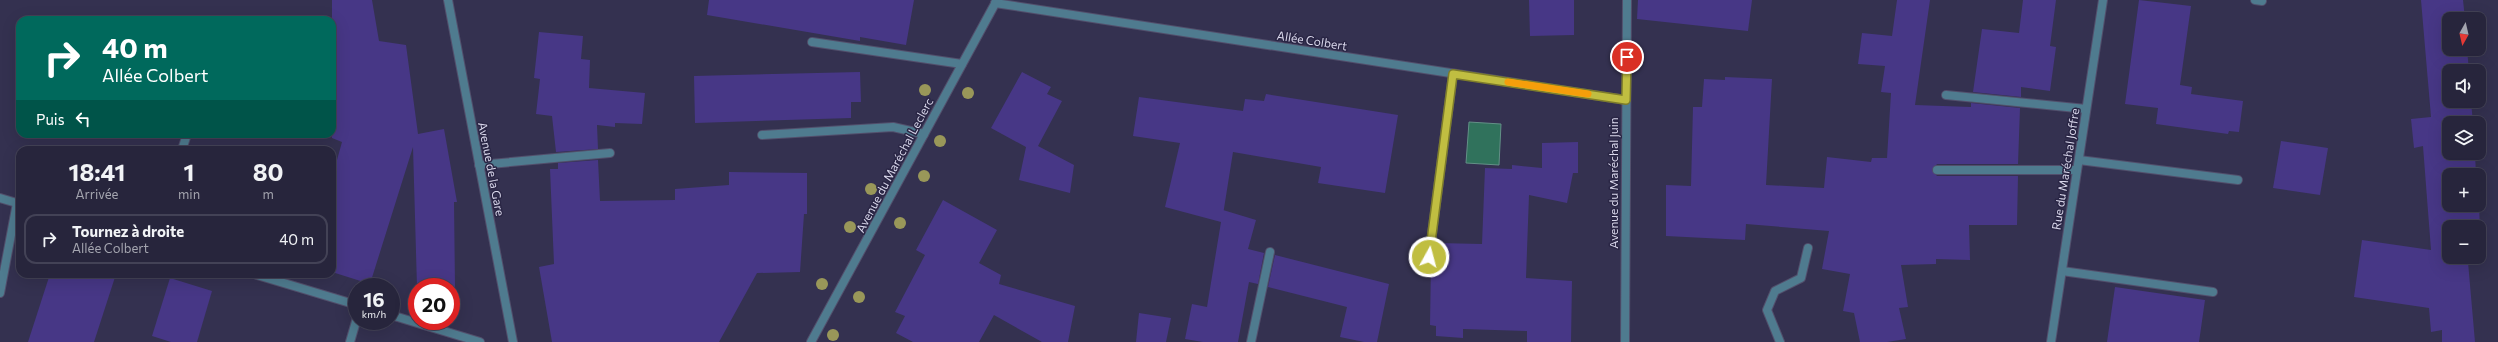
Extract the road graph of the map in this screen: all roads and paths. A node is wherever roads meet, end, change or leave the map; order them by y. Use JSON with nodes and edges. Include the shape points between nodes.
{"nodes":[{"id":1,"x":448,"y":0,"type":"edge"},
{"id":2,"x":1627,"y":0,"type":"edge"},
{"id":3,"x":2103,"y":0,"type":"edge"},
{"id":4,"x":996,"y":1,"type":"edge"},
{"id":5,"x":812,"y":42,"type":"dead end"},
{"id":6,"x":962,"y":64,"type":"junction"},
{"id":7,"x":1453,"y":74,"type":"junction"},
{"id":8,"x":1946,"y":95,"type":"dead end"},
{"id":9,"x":1626,"y":100,"type":"junction"},
{"id":10,"x":2086,"y":108,"type":"junction"},
{"id":11,"x":924,"y":134,"type":"junction"},
{"id":12,"x":762,"y":135,"type":"dead end"},
{"id":13,"x":610,"y":153,"type":"dead end"},
{"id":14,"x":2079,"y":160,"type":"junction"},
{"id":15,"x":479,"y":165,"type":"junction"},
{"id":16,"x":1937,"y":170,"type":"dead end"},
{"id":17,"x":2077,"y":170,"type":"junction"},
{"id":18,"x":2238,"y":180,"type":"dead end"},
{"id":19,"x":0,"y":198,"type":"edge"},
{"id":20,"x":16,"y":203,"type":"edge"},
{"id":21,"x":16,"y":218,"type":"edge"},
{"id":22,"x":1808,"y":248,"type":"dead end"},
{"id":23,"x":1270,"y":252,"type":"dead end"},
{"id":24,"x":1429,"y":257,"type":"dead end"},
{"id":25,"x":2062,"y":271,"type":"junction"},
{"id":26,"x":267,"y":278,"type":"edge"},
{"id":27,"x":2213,"y":292,"type":"dead end"},
{"id":28,"x":0,"y":293,"type":"edge"},
{"id":29,"x":348,"y":302,"type":"edge"},
{"id":30,"x":400,"y":318,"type":"edge"},
{"id":31,"x":354,"y":330,"type":"edge"},
{"id":32,"x":350,"y":342,"type":"edge"},
{"id":33,"x":480,"y":342,"type":"edge"},
{"id":34,"x":513,"y":342,"type":"edge"},
{"id":35,"x":811,"y":342,"type":"edge"},
{"id":36,"x":1251,"y":342,"type":"edge"},
{"id":37,"x":1625,"y":342,"type":"edge"},
{"id":38,"x":1780,"y":342,"type":"edge"},
{"id":39,"x":2051,"y":342,"type":"edge"}],
"edges":[{"from":1,"to":15,"type":"street","name":"Avenue de la Gare"},
{"from":2,"to":9,"type":"street","name":"Avenue du Maréchal Juin"},
{"from":3,"to":10,"type":"street","name":"Rue du Maréchal Joffre"},
{"from":4,"to":6,"type":"street","name":"Avenue du Maréchal Leclerc"},
{"from":4,"to":7,"type":"street","name":"Allée Colbert"},
{"from":5,"to":6,"type":"street"},
{"from":6,"to":11,"type":"street","name":"Avenue du Maréchal Leclerc"},
{"from":7,"to":9,"type":"street","name":"Allée Colbert"},
{"from":7,"to":24,"type":"street"},
{"from":8,"to":10,"type":"street"},
{"from":9,"to":37,"type":"street","name":"Avenue du Maréchal Juin"},
{"from":10,"to":14,"type":"street","name":"Rue du Maréchal Joffre"},
{"from":11,"to":12,"type":"street","via":[[893,127]]},
{"from":11,"to":35,"type":"street","name":"Avenue du Maréchal Leclerc"},
{"from":13,"to":15,"type":"street"},
{"from":14,"to":17,"type":"street","name":"Rue du Maréchal Joffre"},
{"from":14,"to":18,"type":"street"},
{"from":15,"to":34,"type":"street","name":"Avenue de la Gare"},
{"from":16,"to":17,"type":"street"},
{"from":17,"to":25,"type":"street","name":"Rue du Maréchal Joffre"},
{"from":19,"to":20,"type":"street"},
{"from":21,"to":28,"type":"street"},
{"from":22,"to":38,"type":"street","via":[[1801,278],[1776,291],[1768,310]]},
{"from":23,"to":36,"type":"street"},
{"from":25,"to":27,"type":"street"},
{"from":25,"to":39,"type":"street","name":"Rue du Maréchal Joffre"},
{"from":26,"to":29,"type":"street"},
{"from":30,"to":33,"type":"street"},
{"from":31,"to":32,"type":"street"}]}
